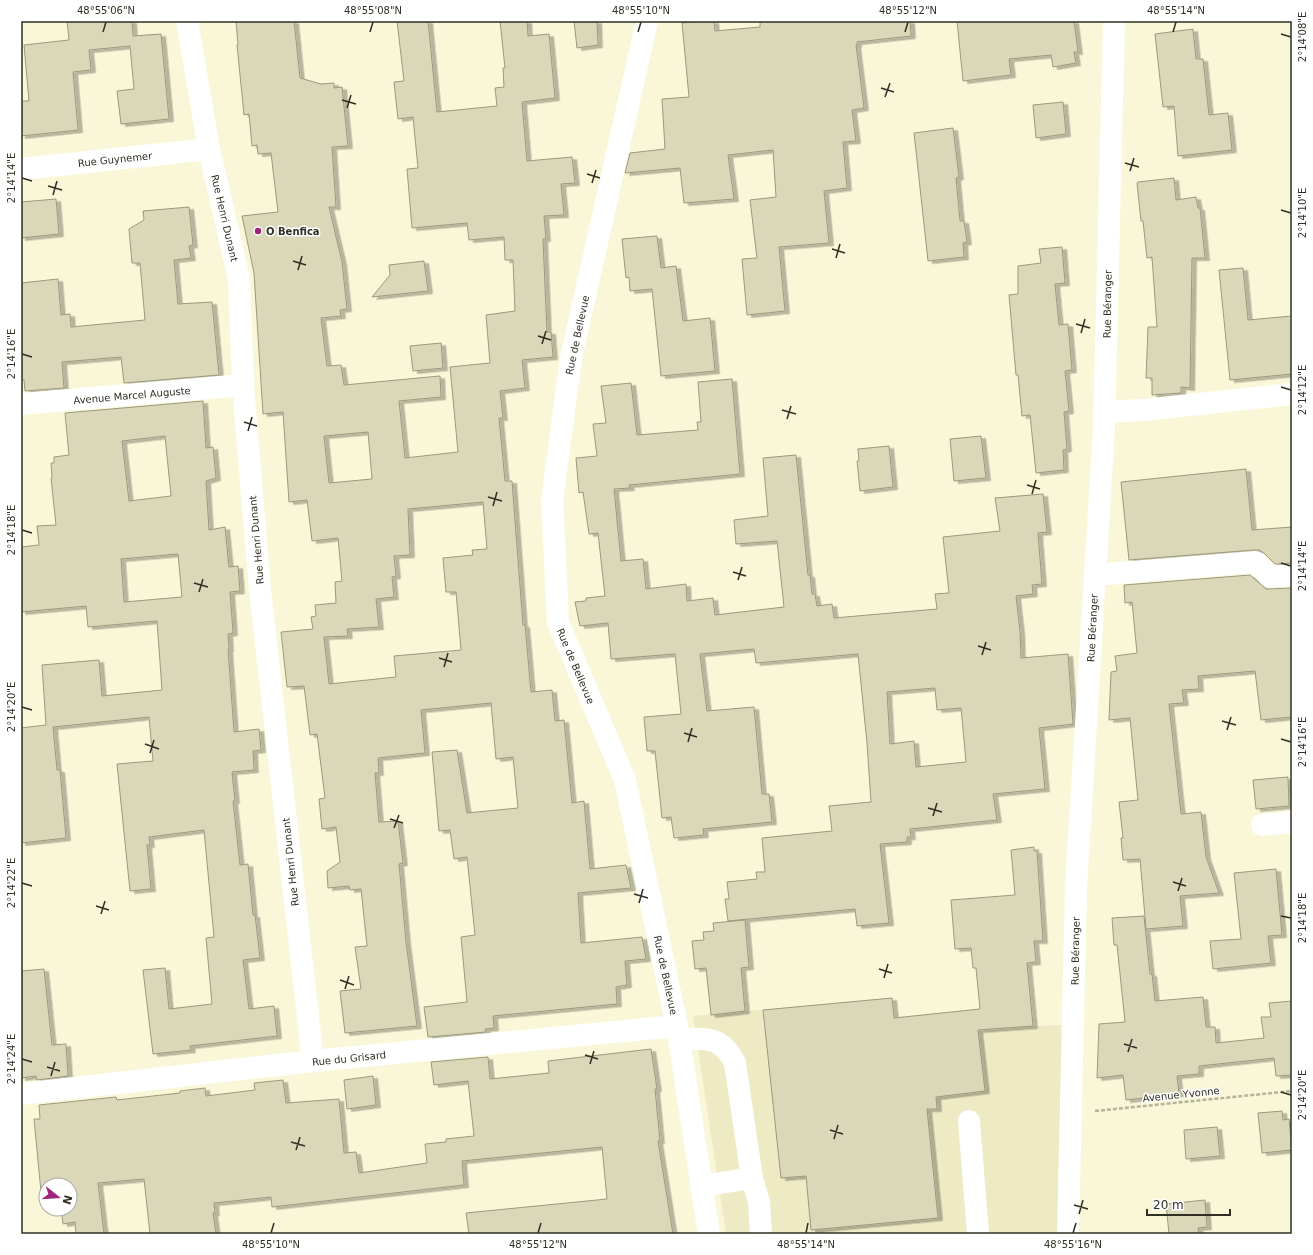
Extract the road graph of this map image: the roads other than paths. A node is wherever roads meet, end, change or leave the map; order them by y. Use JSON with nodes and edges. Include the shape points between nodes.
{"nodes":[{"id":1,"x":187,"y":21,"type":"edge"},
{"id":2,"x":647,"y":21,"type":"edge"},
{"id":3,"x":1114,"y":21,"type":"edge"},
{"id":4,"x":209,"y":149,"type":"junction"},
{"id":5,"x":21,"y":169,"type":"edge"},
{"id":6,"x":244,"y":386,"type":"junction"},
{"id":7,"x":1292,"y":394,"type":"edge"},
{"id":8,"x":21,"y":404,"type":"edge"},
{"id":9,"x":1104,"y":412,"type":"junction"},
{"id":10,"x":1095,"y":575,"type":"junction"},
{"id":11,"x":1292,"y":576,"type":"edge"},
{"id":12,"x":1292,"y":822,"type":"edge"},
{"id":13,"x":1262,"y":825,"type":"dead end"},
{"id":14,"x":678,"y":1032,"type":"junction"},
{"id":15,"x":313,"y":1061,"type":"junction"},
{"id":16,"x":21,"y":1094,"type":"edge"},
{"id":17,"x":970,"y":1121,"type":"dead end"},
{"id":18,"x":752,"y":1178,"type":"junction"},
{"id":19,"x":701,"y":1186,"type":"junction"},
{"id":20,"x":709,"y":1234,"type":"edge"},
{"id":21,"x":761,"y":1234,"type":"edge"},
{"id":22,"x":978,"y":1234,"type":"edge"},
{"id":23,"x":1068,"y":1234,"type":"edge"}],
"edges":[{"from":1,"to":4,"type":"street","name":"Rue Henri Dunant"},
{"from":2,"to":14,"type":"street","name":"Rue de Bellevue","via":[[570,358],[552,501],[558,622],[625,780]]},
{"from":3,"to":9,"type":"street","name":"Rue Béranger"},
{"from":4,"to":5,"type":"street","name":"Rue Guynemer"},
{"from":4,"to":6,"type":"street","name":"Rue Henri Dunant","via":[[239,279]]},
{"from":6,"to":8,"type":"street","name":"Avenue Marcel Auguste"},
{"from":6,"to":15,"type":"street","name":"Rue Henri Dunant","via":[[260,590]]},
{"from":7,"to":9,"type":"street"},
{"from":9,"to":10,"type":"street","name":"Rue Béranger"},
{"from":10,"to":11,"type":"street","via":[[1255,562],[1270,577]]},
{"from":10,"to":23,"type":"street","name":"Rue Béranger","via":[[1076,888]]},
{"from":12,"to":13,"type":"street"},
{"from":14,"to":15,"type":"street","name":"Rue du Grisard"},
{"from":14,"to":18,"type":"street","name":"Rue du Grisard","via":[[712,1039],[730,1053],[735,1063]]},
{"from":14,"to":19,"type":"street","name":"Rue de Bellevue"},
{"from":15,"to":16,"type":"street","name":"Rue du Grisard"},
{"from":17,"to":22,"type":"street"},
{"from":18,"to":19,"type":"street"},
{"from":18,"to":21,"type":"street","name":"Rue du Grisard","via":[[759,1202]]},
{"from":19,"to":20,"type":"street","name":"Rue de Bellevue"}]}
